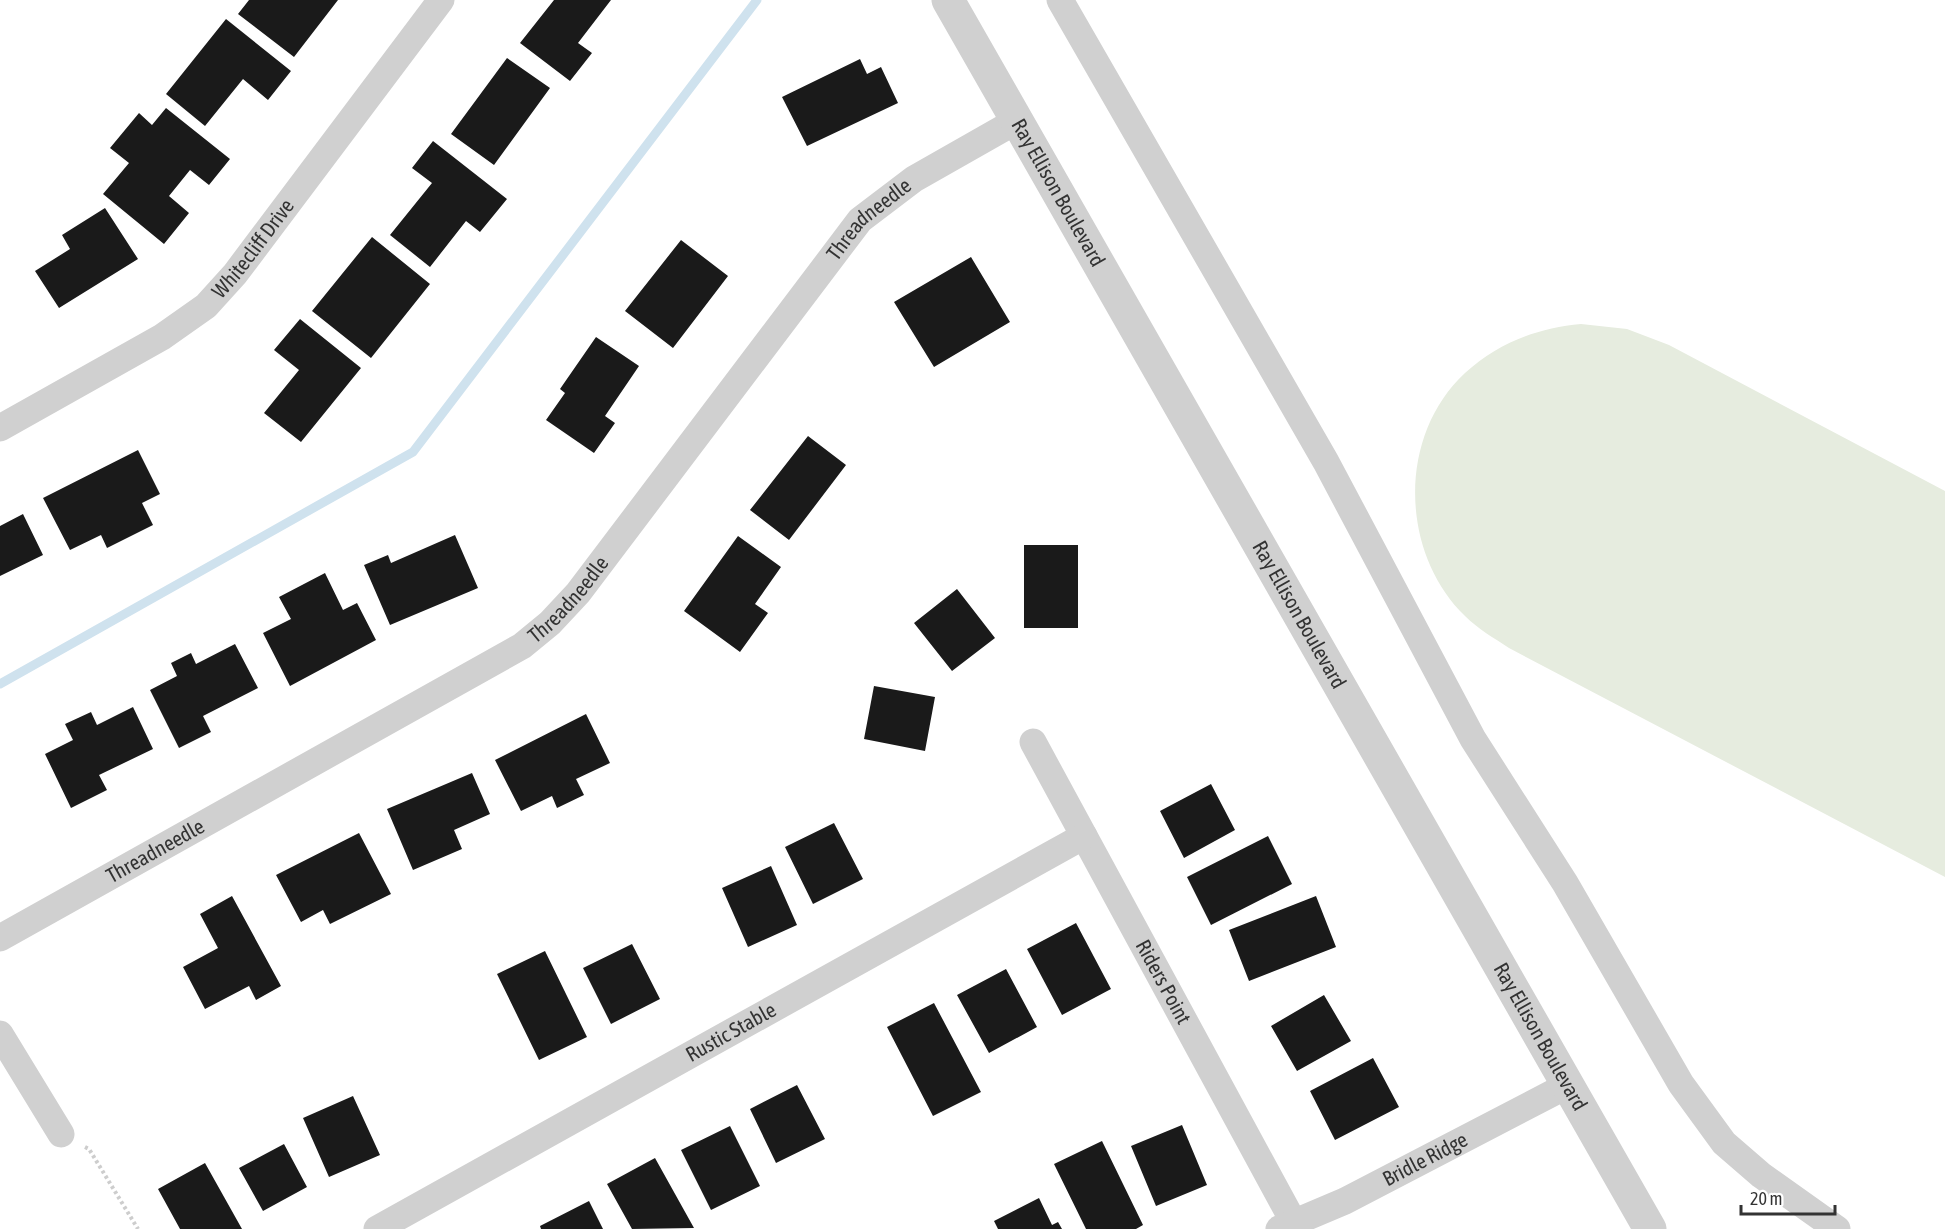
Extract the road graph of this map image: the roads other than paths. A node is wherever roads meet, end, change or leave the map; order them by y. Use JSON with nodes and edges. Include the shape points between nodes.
{"nodes":[{"id":1,"x":441,"y":0,"type":"edge"},
{"id":2,"x":948,"y":0,"type":"edge"},
{"id":3,"x":1060,"y":0,"type":"edge"},
{"id":4,"x":1016,"y":121,"type":"junction"},
{"id":5,"x":0,"y":428,"type":"edge"},
{"id":6,"x":1033,"y":742,"type":"dead end"},
{"id":7,"x":1084,"y":836,"type":"junction"},
{"id":8,"x":0,"y":938,"type":"edge"},
{"id":9,"x":0,"y":1034,"type":"edge"},
{"id":10,"x":1568,"y":1085,"type":"junction"},
{"id":11,"x":61,"y":1134,"type":"road end"},
{"id":12,"x":1286,"y":1226,"type":"edge"},
{"id":13,"x":377,"y":1229,"type":"edge"},
{"id":14,"x":1650,"y":1229,"type":"edge"},
{"id":15,"x":1837,"y":1229,"type":"edge"}],
"edges":[{"from":1,"to":5,"type":"street","name":"Whitecliff Drive","via":[[235,274],[206,306],[162,337]]},
{"from":2,"to":4,"type":"street","name":"Ray Ellison Boulevard"},
{"from":3,"to":15,"type":"street","via":[[1326,462],[1473,739],[1565,883],[1681,1084],[1724,1143],[1761,1175]]},
{"from":4,"to":8,"type":"street","name":"Threadneedle","via":[[914,179],[860,220],[578,593],[522,646]]},
{"from":4,"to":10,"type":"street","name":"Ray Ellison Boulevard"},
{"from":6,"to":7,"type":"street","name":"Riders Point"},
{"from":7,"to":12,"type":"street","name":"Riders Point"},
{"from":7,"to":13,"type":"street","name":"Rustic Stable"},
{"from":9,"to":11,"type":"street"},
{"from":10,"to":12,"type":"street","name":"Bridle Ridge","via":[[1345,1201]]},
{"from":10,"to":14,"type":"street","name":"Ray Ellison Boulevard"}]}
